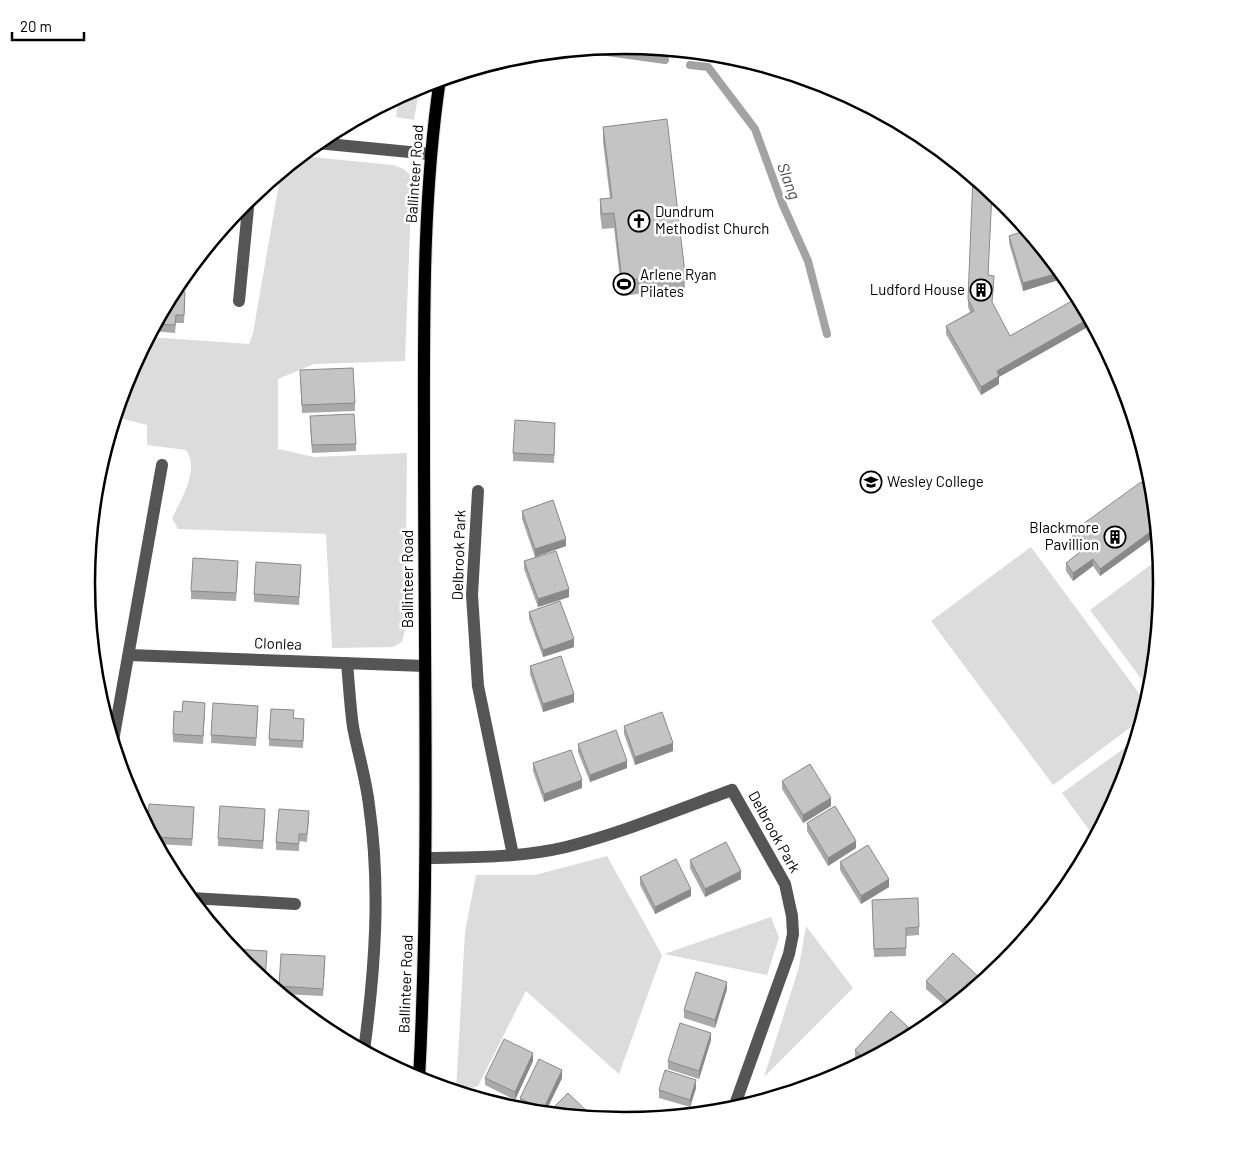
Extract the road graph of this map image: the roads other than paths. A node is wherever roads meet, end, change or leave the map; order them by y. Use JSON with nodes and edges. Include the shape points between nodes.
{"nodes":[{"id":1,"x":439,"y":88,"type":"edge"},
{"id":2,"x":328,"y":144,"type":"edge"},
{"id":3,"x":430,"y":154,"type":"junction"},
{"id":4,"x":248,"y":212,"type":"edge"},
{"id":5,"x":239,"y":301,"type":"dead end"},
{"id":6,"x":162,"y":465,"type":"dead end"},
{"id":7,"x":478,"y":491,"type":"dead end"},
{"id":8,"x":129,"y":654,"type":"junction"},
{"id":9,"x":347,"y":663,"type":"junction"},
{"id":10,"x":425,"y":666,"type":"junction"},
{"id":11,"x":115,"y":728,"type":"edge"},
{"id":12,"x":513,"y":855,"type":"junction"},
{"id":13,"x":426,"y":858,"type":"junction"},
{"id":14,"x":200,"y":899,"type":"edge"},
{"id":15,"x":295,"y":904,"type":"dead end"},
{"id":16,"x":365,"y":1044,"type":"edge"},
{"id":17,"x":419,"y":1071,"type":"edge"},
{"id":18,"x":737,"y":1100,"type":"edge"}],
"edges":[{"from":1,"to":3,"type":"main road","name":"Ballinteer Road"},
{"from":2,"to":3,"type":"street"},
{"from":3,"to":10,"type":"main road","name":"Ballinteer Road","via":[[424,326]]},
{"from":4,"to":5,"type":"street"},
{"from":6,"to":8,"type":"street"},
{"from":7,"to":12,"type":"street","name":"Delbrook Park","via":[[472,595],[478,686]]},
{"from":8,"to":9,"type":"street","name":"Clonlea"},
{"from":8,"to":11,"type":"street"},
{"from":9,"to":10,"type":"street","name":"Clonlea"},
{"from":9,"to":16,"type":"street","via":[[353,727],[369,805],[375,874],[376,934]]},
{"from":10,"to":13,"type":"main road","name":"Ballinteer Road"},
{"from":12,"to":13,"type":"street","name":"Delbrook Park"},
{"from":12,"to":18,"type":"street","name":"Delbrook Park","via":[[565,847],[732,790],[785,884],[792,916],[789,954]]},
{"from":13,"to":17,"type":"main road","name":"Ballinteer Road"},
{"from":14,"to":15,"type":"street"}]}
